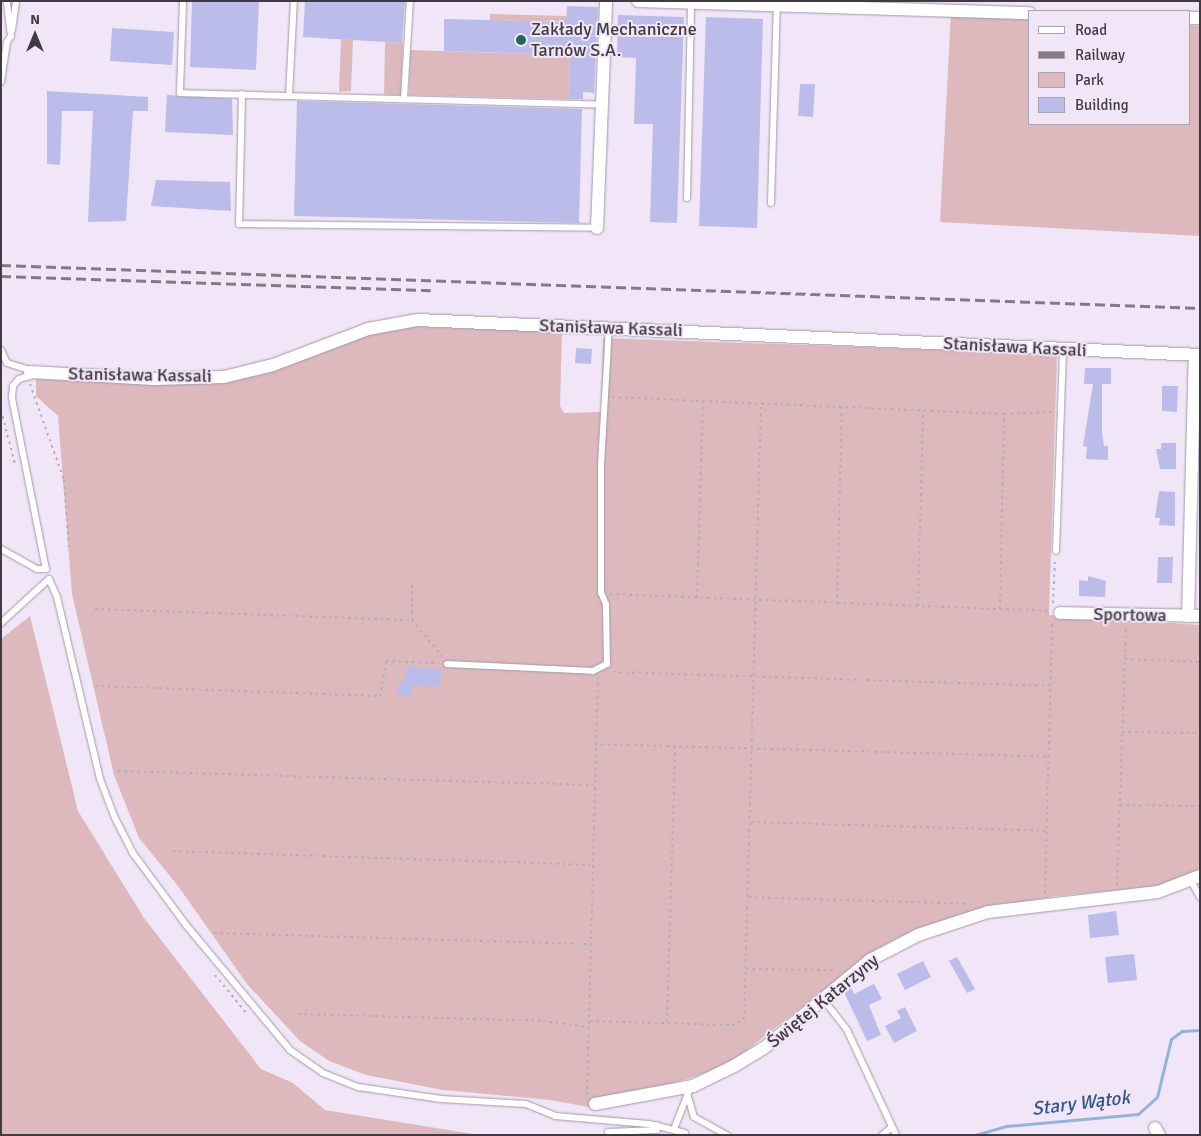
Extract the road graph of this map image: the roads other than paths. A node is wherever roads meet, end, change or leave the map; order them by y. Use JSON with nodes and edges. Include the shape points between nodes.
{"nodes":[{"id":1,"x":7,"y":1,"type":"edge"},
{"id":2,"x":16,"y":1,"type":"edge"},
{"id":3,"x":183,"y":1,"type":"edge"},
{"id":4,"x":294,"y":1,"type":"edge"},
{"id":5,"x":410,"y":1,"type":"edge"},
{"id":6,"x":606,"y":1,"type":"edge"},
{"id":7,"x":638,"y":1,"type":"edge"},
{"id":8,"x":692,"y":2,"type":"junction"},
{"id":9,"x":777,"y":5,"type":"junction"},
{"id":10,"x":900,"y":5,"type":"edge"},
{"id":11,"x":964,"y":6,"type":"edge"},
{"id":12,"x":1028,"y":13,"type":"edge"},
{"id":13,"x":12,"y":36,"type":"junction"},
{"id":14,"x":1,"y":82,"type":"edge"},
{"id":15,"x":242,"y":94,"type":"junction"},
{"id":16,"x":289,"y":95,"type":"junction"},
{"id":17,"x":404,"y":98,"type":"junction"},
{"id":18,"x":603,"y":105,"type":"junction"},
{"id":19,"x":687,"y":198,"type":"dead end"},
{"id":20,"x":771,"y":203,"type":"dead end"},
{"id":21,"x":598,"y":228,"type":"joint"},
{"id":22,"x":609,"y":328,"type":"junction"},
{"id":23,"x":1063,"y":349,"type":"junction"},
{"id":24,"x":1,"y":350,"type":"edge"},
{"id":25,"x":1197,"y":355,"type":"edge"},
{"id":26,"x":30,"y":374,"type":"junction"},
{"id":27,"x":1,"y":549,"type":"edge"},
{"id":28,"x":1056,"y":551,"type":"road end"},
{"id":29,"x":42,"y":568,"type":"junction"},
{"id":30,"x":45,"y":582,"type":"junction"},
{"id":31,"x":1056,"y":612,"type":"road end"},
{"id":32,"x":1194,"y":616,"type":"edge"},
{"id":33,"x":1,"y":623,"type":"edge"},
{"id":34,"x":447,"y":664,"type":"dead end"},
{"id":35,"x":1195,"y":879,"type":"edge"},
{"id":36,"x":1200,"y":897,"type":"edge"},
{"id":37,"x":823,"y":999,"type":"junction"},
{"id":38,"x":690,"y":1090,"type":"junction"},
{"id":39,"x":595,"y":1104,"type":"road end"},
{"id":40,"x":546,"y":1115,"type":"dead end"},
{"id":41,"x":555,"y":1116,"type":"junction"},
{"id":42,"x":657,"y":1125,"type":"junction"},
{"id":43,"x":891,"y":1128,"type":"junction"},
{"id":44,"x":608,"y":1132,"type":"dead end"},
{"id":45,"x":679,"y":1132,"type":"edge"},
{"id":46,"x":727,"y":1135,"type":"edge"},
{"id":47,"x":882,"y":1135,"type":"edge"},
{"id":48,"x":896,"y":1135,"type":"edge"}],
"edges":[{"from":1,"to":13,"type":"lane"},
{"from":2,"to":13,"type":"lane"},
{"from":3,"to":15,"type":"lane","via":[[180,93]]},
{"from":4,"to":16,"type":"lane"},
{"from":5,"to":17,"type":"lane"},
{"from":6,"to":18,"type":"street"},
{"from":7,"to":8,"type":"street"},
{"from":8,"to":9,"type":"street"},
{"from":8,"to":19,"type":"lane"},
{"from":9,"to":10,"type":"street"},
{"from":9,"to":20,"type":"lane"},
{"from":10,"to":11,"type":"street"},
{"from":11,"to":12,"type":"street"},
{"from":13,"to":14,"type":"lane","via":[[7,42]]},
{"from":15,"to":16,"type":"lane"},
{"from":15,"to":21,"type":"lane","via":[[239,224]]},
{"from":16,"to":17,"type":"lane"},
{"from":17,"to":18,"type":"lane"},
{"from":18,"to":21,"type":"street"},
{"from":22,"to":23,"type":"street","name":"Stanisława Kassali"},
{"from":22,"to":26,"type":"street","name":"Stanisława Kassali","via":[[418,320],[368,328],[273,365],[224,377],[154,379]]},
{"from":22,"to":34,"type":"lane","via":[[600,594],[606,604],[607,664],[597,675]]},
{"from":23,"to":25,"type":"street","name":"Stanisława Kassali"},
{"from":23,"to":28,"type":"lane"},
{"from":24,"to":26,"type":"lane","via":[[7,363]]},
{"from":25,"to":32,"type":"street"},
{"from":26,"to":29,"type":"lane","via":[[13,386],[12,398],[45,547],[46,568]]},
{"from":27,"to":29,"type":"lane"},
{"from":29,"to":30,"type":"lane"},
{"from":30,"to":33,"type":"lane"},
{"from":30,"to":41,"type":"lane","via":[[49,579],[57,597],[100,778],[132,852],[239,994],[290,1050],[323,1072],[358,1086],[441,1099],[526,1104]]},
{"from":31,"to":32,"type":"street","name":"Sportowa"},
{"from":35,"to":36,"type":"lane"},
{"from":35,"to":37,"type":"street","name":"Świętej Katarzyny","via":[[1158,892],[1021,906],[967,917],[918,935],[870,960]]},
{"from":37,"to":38,"type":"street","name":"Świętej Katarzyny","via":[[764,1048]]},
{"from":37,"to":43,"type":"lane","via":[[847,1030]]},
{"from":38,"to":39,"type":"street","name":"Świętej Katarzyny"},
{"from":38,"to":45,"type":"lane"},
{"from":38,"to":46,"type":"lane","via":[[694,1116]]},
{"from":40,"to":41,"type":"lane"},
{"from":41,"to":42,"type":"lane"},
{"from":42,"to":44,"type":"lane","via":[[656,1130]]},
{"from":42,"to":45,"type":"lane"},
{"from":43,"to":47,"type":"lane"},
{"from":43,"to":48,"type":"lane"}]}
